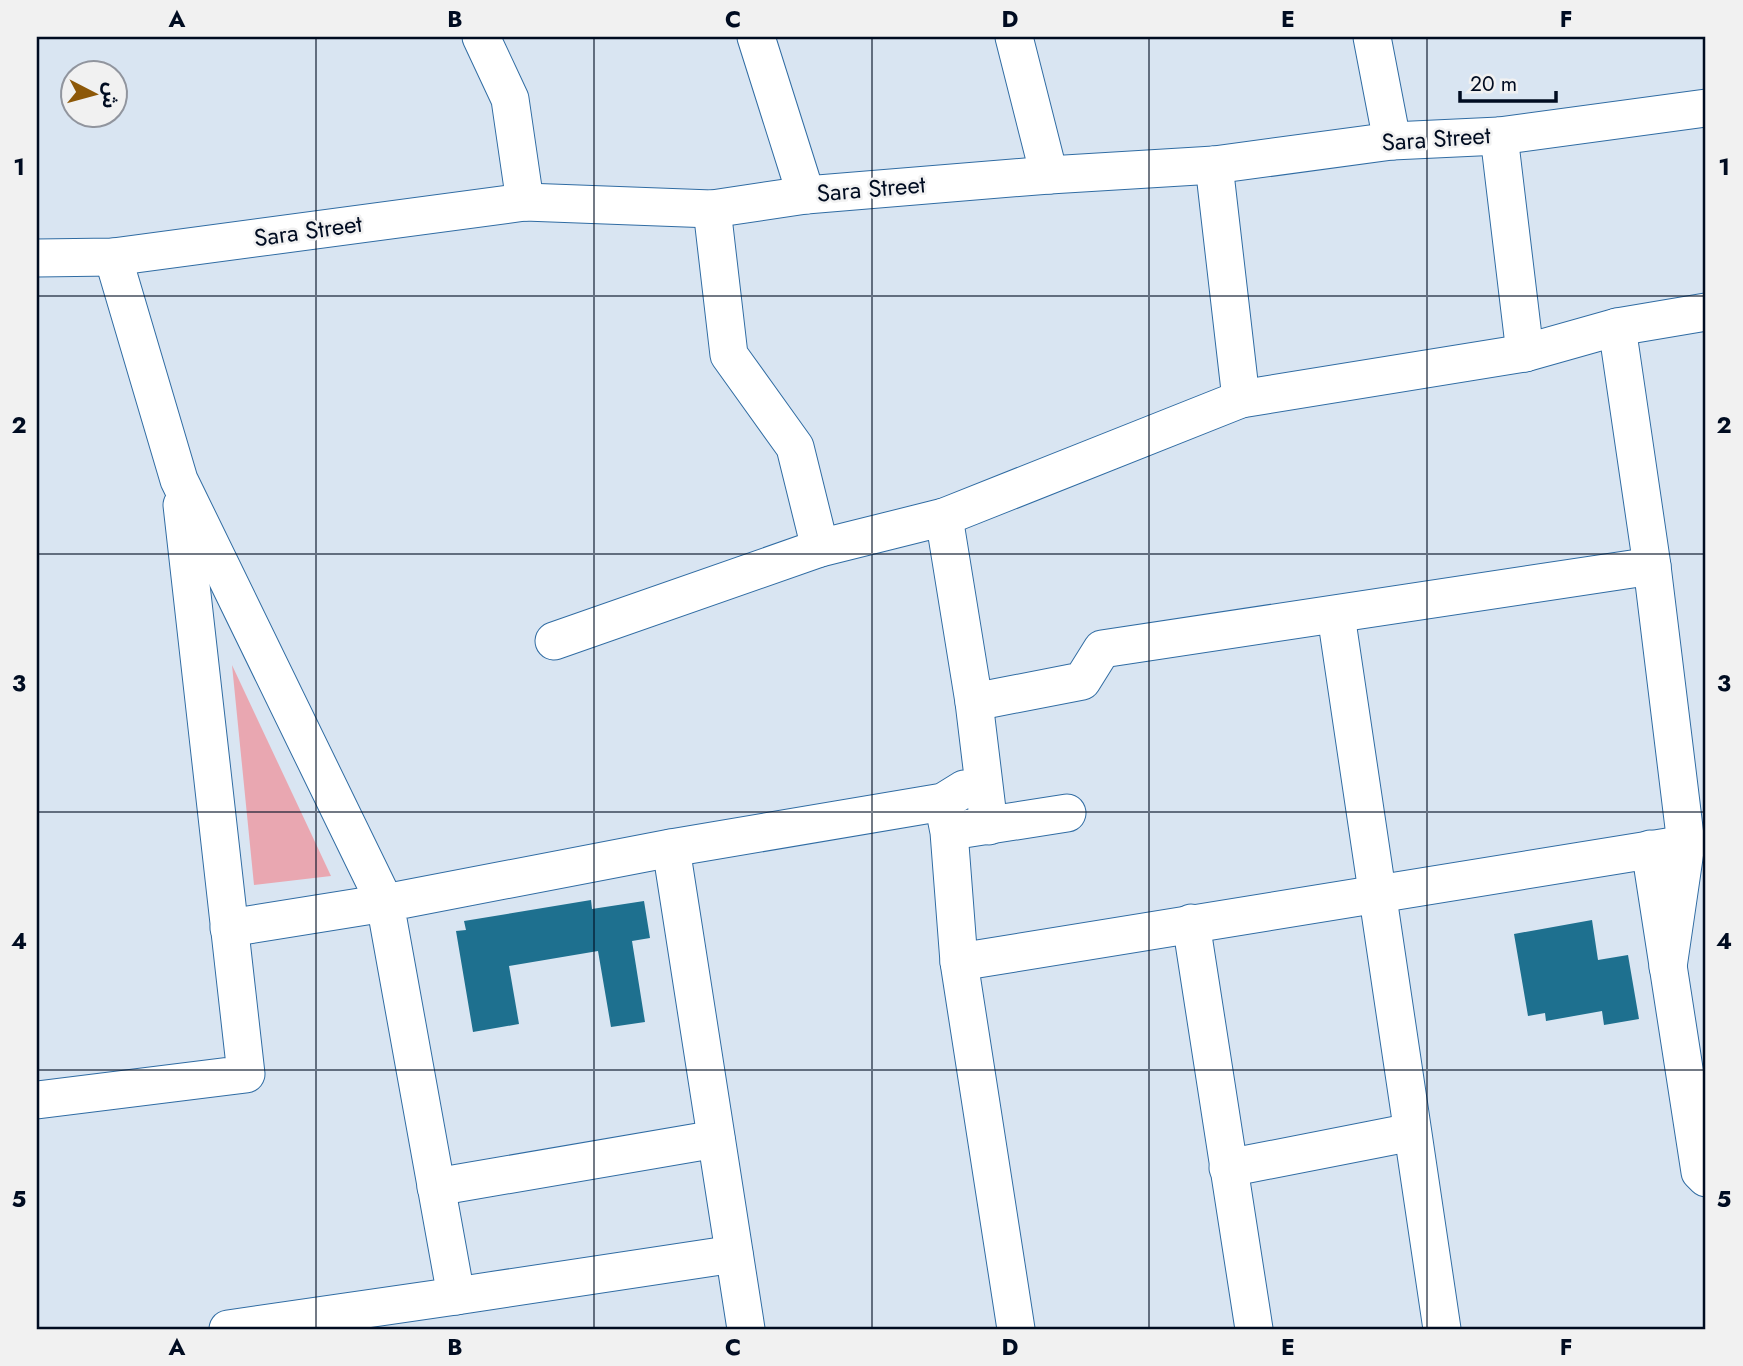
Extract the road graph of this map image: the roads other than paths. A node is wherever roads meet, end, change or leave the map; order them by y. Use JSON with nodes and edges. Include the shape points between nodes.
{"nodes":[{"id":1,"x":481,"y":37,"type":"edge"},
{"id":2,"x":756,"y":37,"type":"edge"},
{"id":3,"x":1014,"y":37,"type":"edge"},
{"id":4,"x":1372,"y":37,"type":"edge"},
{"id":5,"x":1706,"y":108,"type":"edge"},
{"id":6,"x":1499,"y":136,"type":"junction"},
{"id":7,"x":1392,"y":141,"type":"junction"},
{"id":8,"x":1214,"y":165,"type":"junction"},
{"id":9,"x":1049,"y":175,"type":"junction"},
{"id":10,"x":806,"y":195,"type":"junction"},
{"id":11,"x":525,"y":202,"type":"junction"},
{"id":12,"x":712,"y":209,"type":"junction"},
{"id":13,"x":113,"y":257,"type":"junction"},
{"id":14,"x":37,"y":258,"type":"edge"},
{"id":15,"x":1706,"y":312,"type":"edge"},
{"id":16,"x":1617,"y":327,"type":"junction"},
{"id":17,"x":1525,"y":353,"type":"junction"},
{"id":18,"x":1241,"y":399,"type":"junction"},
{"id":19,"x":179,"y":480,"type":"junction"},
{"id":20,"x":944,"y":517,"type":"junction"},
{"id":21,"x":820,"y":548,"type":"junction"},
{"id":22,"x":1652,"y":566,"type":"junction"},
{"id":23,"x":1336,"y":615,"type":"junction"},
{"id":24,"x":554,"y":641,"type":"dead end"},
{"id":25,"x":974,"y":702,"type":"junction"},
{"id":26,"x":952,"y":808,"type":"junction"},
{"id":27,"x":1067,"y":813,"type":"dead end"},
{"id":28,"x":989,"y":825,"type":"junction"},
{"id":29,"x":1686,"y":844,"type":"junction"},
{"id":30,"x":671,"y":848,"type":"junction"},
{"id":31,"x":1650,"y":849,"type":"junction"},
{"id":32,"x":1377,"y":892,"type":"junction"},
{"id":33,"x":385,"y":903,"type":"junction"},
{"id":34,"x":1191,"y":923,"type":"junction"},
{"id":35,"x":229,"y":928,"type":"junction"},
{"id":36,"x":959,"y":962,"type":"junction"},
{"id":37,"x":1668,"y":967,"type":"junction"},
{"id":38,"x":37,"y":1100,"type":"edge"},
{"id":39,"x":1412,"y":1132,"type":"junction"},
{"id":40,"x":716,"y":1139,"type":"junction"},
{"id":41,"x":1228,"y":1168,"type":"junction"},
{"id":42,"x":1704,"y":1173,"type":"edge"},
{"id":43,"x":436,"y":1187,"type":"junction"},
{"id":44,"x":734,"y":1254,"type":"junction"},
{"id":45,"x":456,"y":1296,"type":"junction"},
{"id":46,"x":228,"y":1329,"type":"edge"},
{"id":47,"x":746,"y":1329,"type":"edge"},
{"id":48,"x":1016,"y":1329,"type":"edge"},
{"id":49,"x":1254,"y":1329,"type":"edge"},
{"id":50,"x":1442,"y":1329,"type":"edge"}],
"edges":[{"from":1,"to":11,"type":"street","via":[[510,99]]},
{"from":2,"to":10,"type":"street"},
{"from":3,"to":9,"type":"street"},
{"from":4,"to":7,"type":"street"},
{"from":5,"to":6,"type":"street","name":"Sara Street"},
{"from":6,"to":7,"type":"street","name":"Sara Street"},
{"from":6,"to":17,"type":"street"},
{"from":7,"to":8,"type":"street","name":"Sara Street"},
{"from":8,"to":9,"type":"street","name":"Sara Street"},
{"from":8,"to":18,"type":"street"},
{"from":9,"to":10,"type":"street","name":"Sara Street"},
{"from":10,"to":12,"type":"street","name":"Sara Street"},
{"from":11,"to":12,"type":"street","name":"Sara Street"},
{"from":11,"to":13,"type":"street","name":"Sara Street"},
{"from":12,"to":21,"type":"street","via":[[729,355],[795,447]]},
{"from":13,"to":14,"type":"street","name":"Sara Street"},
{"from":13,"to":19,"type":"street"},
{"from":15,"to":16,"type":"street"},
{"from":16,"to":17,"type":"street"},
{"from":16,"to":22,"type":"street"},
{"from":17,"to":18,"type":"street"},
{"from":18,"to":20,"type":"street"},
{"from":19,"to":33,"type":"street"},
{"from":19,"to":35,"type":"street"},
{"from":20,"to":21,"type":"street"},
{"from":20,"to":25,"type":"street"},
{"from":21,"to":24,"type":"street"},
{"from":22,"to":23,"type":"street"},
{"from":22,"to":29,"type":"street"},
{"from":23,"to":25,"type":"street","via":[[1102,649],[1082,681]]},
{"from":23,"to":32,"type":"street"},
{"from":25,"to":28,"type":"street"},
{"from":26,"to":28,"type":"street"},
{"from":26,"to":30,"type":"street"},
{"from":26,"to":36,"type":"street"},
{"from":27,"to":28,"type":"street"},
{"from":29,"to":31,"type":"street"},
{"from":29,"to":37,"type":"street"},
{"from":30,"to":33,"type":"street"},
{"from":30,"to":40,"type":"street"},
{"from":31,"to":32,"type":"street"},
{"from":31,"to":37,"type":"street"},
{"from":32,"to":34,"type":"street"},
{"from":32,"to":39,"type":"street"},
{"from":33,"to":35,"type":"street"},
{"from":33,"to":43,"type":"street"},
{"from":34,"to":36,"type":"street"},
{"from":34,"to":41,"type":"street"},
{"from":35,"to":38,"type":"street","via":[[246,1074]]},
{"from":36,"to":48,"type":"street"},
{"from":37,"to":42,"type":"street"},
{"from":39,"to":41,"type":"street"},
{"from":39,"to":50,"type":"street"},
{"from":40,"to":43,"type":"street"},
{"from":40,"to":44,"type":"street"},
{"from":41,"to":49,"type":"street"},
{"from":43,"to":45,"type":"street"},
{"from":44,"to":45,"type":"street"},
{"from":44,"to":47,"type":"street"},
{"from":45,"to":46,"type":"street"}]}
